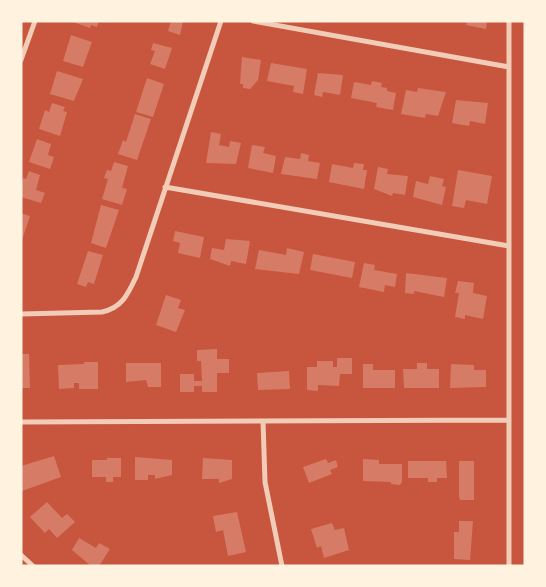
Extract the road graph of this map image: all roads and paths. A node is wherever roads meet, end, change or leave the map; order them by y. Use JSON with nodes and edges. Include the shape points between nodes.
{"nodes":[{"id":1,"x":35,"y":21,"type":"edge"},
{"id":2,"x":221,"y":21,"type":"edge"},
{"id":3,"x":253,"y":21,"type":"edge"},
{"id":4,"x":509,"y":21,"type":"edge"},
{"id":5,"x":21,"y":60,"type":"edge"},
{"id":6,"x":509,"y":67,"type":"junction"},
{"id":7,"x":165,"y":187,"type":"junction"},
{"id":8,"x":509,"y":246,"type":"junction"},
{"id":9,"x":21,"y":314,"type":"edge"},
{"id":10,"x":508,"y":420,"type":"junction"},
{"id":11,"x":263,"y":421,"type":"junction"},
{"id":12,"x":21,"y":422,"type":"edge"},
{"id":13,"x":22,"y":560,"type":"edge"},
{"id":14,"x":33,"y":566,"type":"edge"},
{"id":15,"x":282,"y":566,"type":"edge"},
{"id":16,"x":509,"y":566,"type":"edge"}],
"edges":[{"from":1,"to":5,"type":"street"},
{"from":2,"to":7,"type":"street"},
{"from":3,"to":6,"type":"street"},
{"from":4,"to":6,"type":"street"},
{"from":6,"to":8,"type":"street"},
{"from":7,"to":8,"type":"street"},
{"from":7,"to":9,"type":"street","via":[[125,300],[102,312]]},
{"from":8,"to":10,"type":"street"},
{"from":10,"to":11,"type":"street"},
{"from":10,"to":16,"type":"street"},
{"from":11,"to":12,"type":"street"},
{"from":11,"to":15,"type":"street","via":[[265,482]]},
{"from":13,"to":14,"type":"street"}]}
